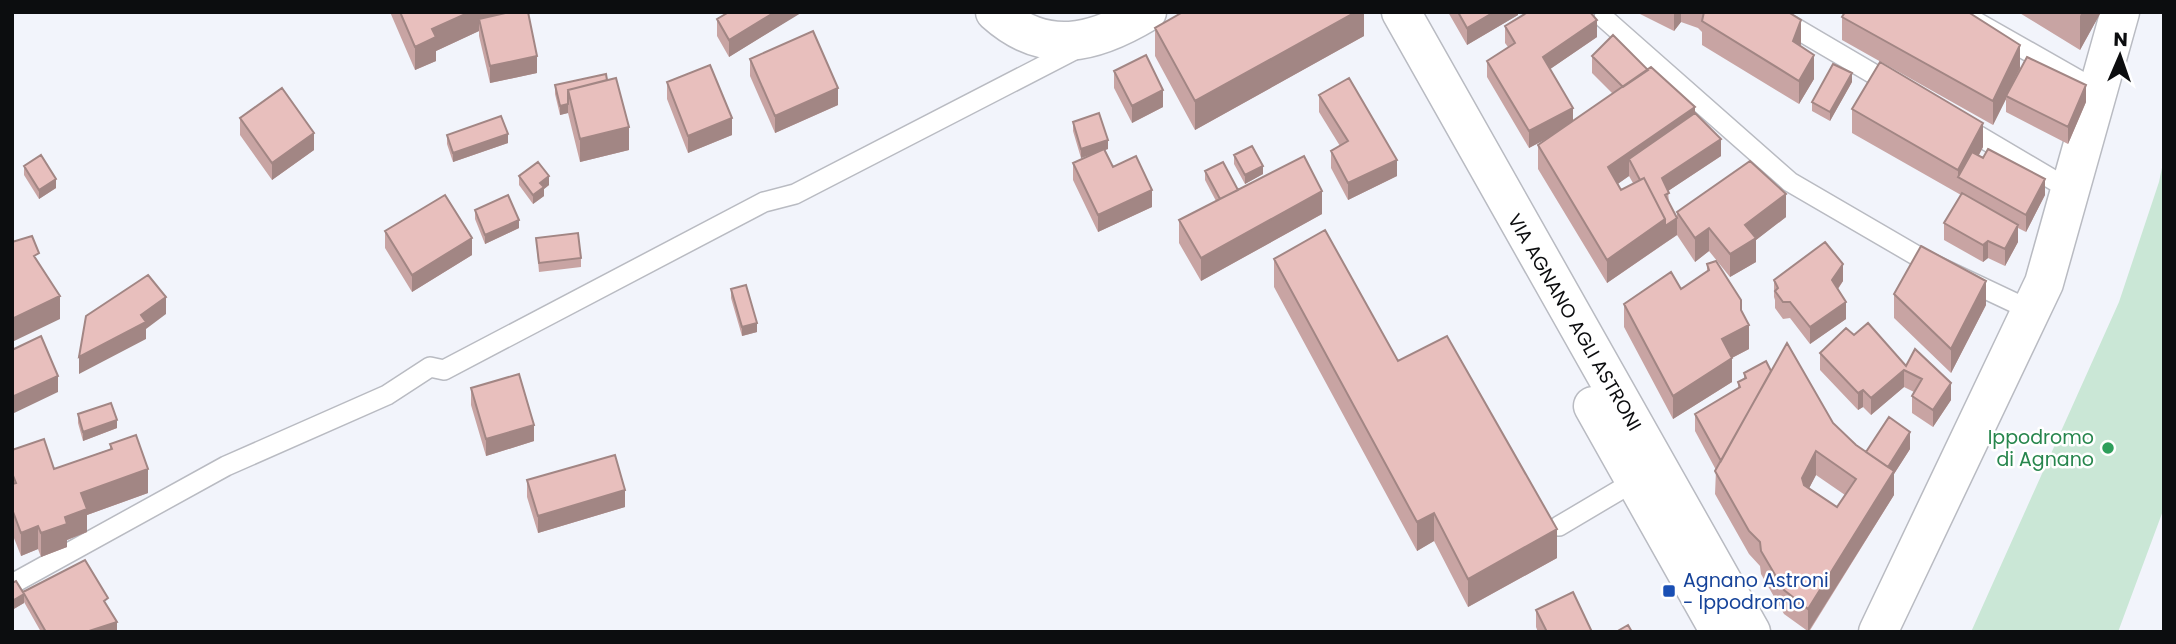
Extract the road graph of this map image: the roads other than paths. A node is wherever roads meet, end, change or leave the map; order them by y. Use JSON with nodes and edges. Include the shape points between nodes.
{"nodes":[{"id":1,"x":995,"y":12,"type":"edge"},
{"id":2,"x":1147,"y":12,"type":"edge"},
{"id":3,"x":1375,"y":12,"type":"edge"},
{"id":4,"x":1401,"y":12,"type":"edge"},
{"id":5,"x":1768,"y":12,"type":"edge"},
{"id":6,"x":1959,"y":12,"type":"edge"},
{"id":7,"x":2120,"y":12,"type":"edge"},
{"id":8,"x":1604,"y":18,"type":"dead end"},
{"id":9,"x":1095,"y":37,"type":"junction"},
{"id":10,"x":2098,"y":91,"type":"junction"},
{"id":11,"x":1908,"y":94,"type":"edge"},
{"id":12,"x":1943,"y":115,"type":"edge"},
{"id":13,"x":2072,"y":191,"type":"junction"},
{"id":14,"x":2032,"y":312,"type":"junction"},
{"id":15,"x":1635,"y":481,"type":"junction"},
{"id":16,"x":1559,"y":526,"type":"edge"},
{"id":17,"x":12,"y":584,"type":"edge"},
{"id":18,"x":1720,"y":632,"type":"edge"},
{"id":19,"x":1751,"y":632,"type":"edge"},
{"id":20,"x":1878,"y":632,"type":"edge"}],
"edges":[{"from":1,"to":9,"type":"main road","via":[[1025,33],[1059,43]]},
{"from":2,"to":9,"type":"main road"},
{"from":3,"to":15,"type":"main road","name":"VIA AGNANO AGLI ASTRONI"},
{"from":4,"to":19,"type":"main road","name":"VIA AGNANO AGLI ASTRONI"},
{"from":5,"to":11,"type":"lane"},
{"from":6,"to":10,"type":"lane"},
{"from":7,"to":10,"type":"main road"},
{"from":8,"to":14,"type":"lane","via":[[1790,182],[1924,260]]},
{"from":9,"to":17,"type":"lane","via":[[1055,62],[795,194],[764,202],[635,266],[444,370],[430,367],[387,395],[226,466]]},
{"from":10,"to":13,"type":"main road"},
{"from":12,"to":13,"type":"lane"},
{"from":13,"to":14,"type":"main road"},
{"from":14,"to":20,"type":"main road"},
{"from":15,"to":16,"type":"lane"},
{"from":15,"to":18,"type":"main road","name":"VIA AGNANO AGLI ASTRONI"}]}
